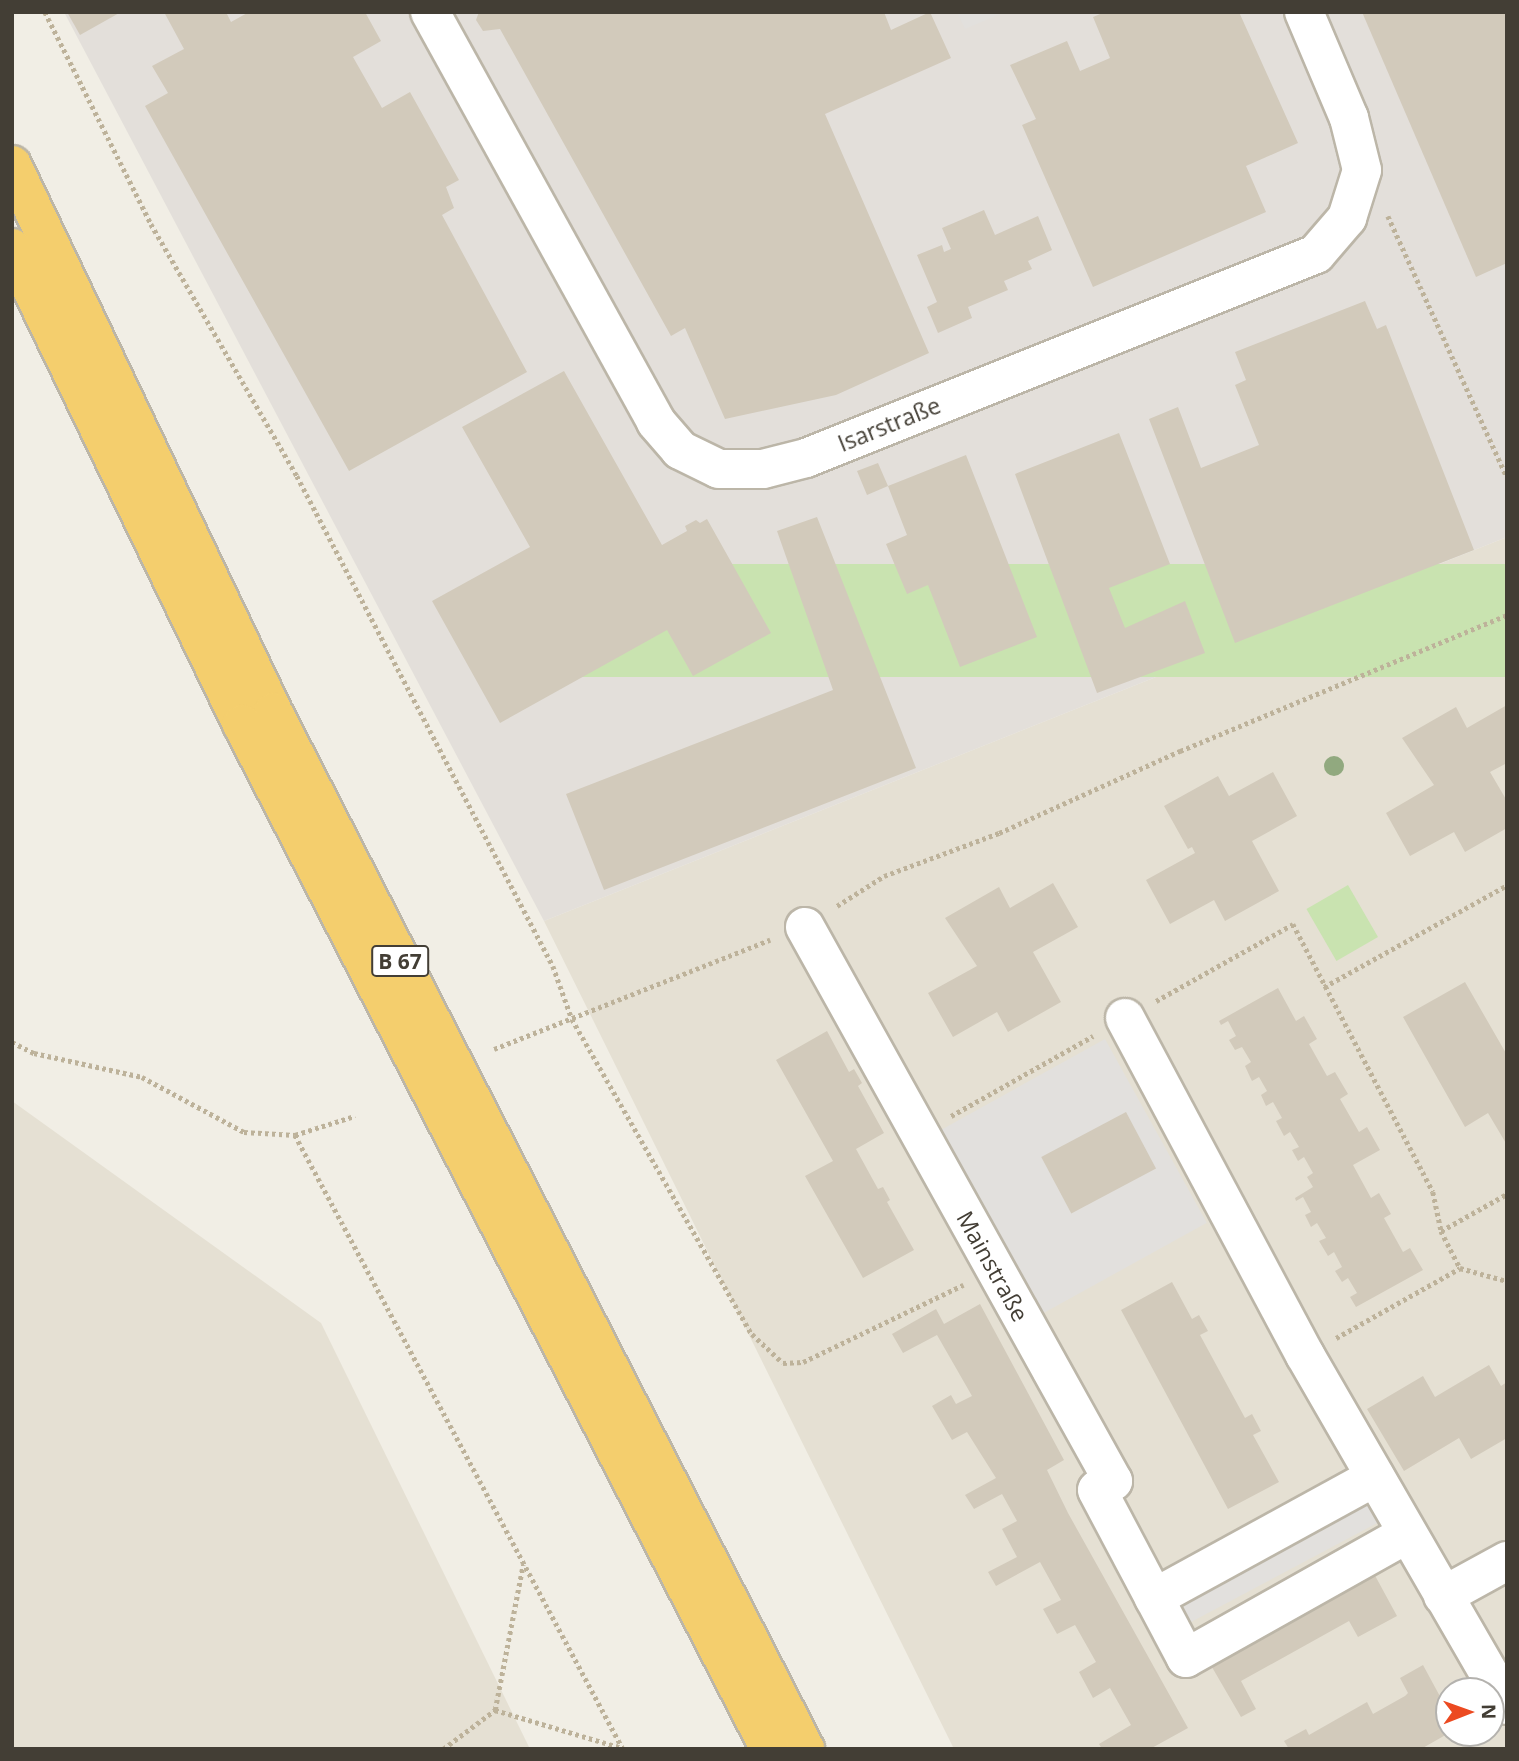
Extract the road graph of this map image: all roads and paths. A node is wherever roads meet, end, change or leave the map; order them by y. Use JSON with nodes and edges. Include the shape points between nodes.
{"nodes":[{"id":1,"x":45,"y":12,"type":"edge"},
{"id":2,"x":430,"y":12,"type":"edge"},
{"id":3,"x":1304,"y":12,"type":"edge"},
{"id":4,"x":12,"y":165,"type":"edge"},
{"id":5,"x":1362,"y":170,"type":"junction"},
{"id":6,"x":12,"y":248,"type":"edge"},
{"id":7,"x":1507,"y":477,"type":"edge"},
{"id":8,"x":1507,"y":615,"type":"edge"},
{"id":9,"x":1507,"y":885,"type":"edge"},
{"id":10,"x":805,"y":927,"type":"junction"},
{"id":11,"x":1324,"y":988,"type":"junction"},
{"id":12,"x":572,"y":1018,"type":"junction"},
{"id":13,"x":1125,"y":1018,"type":"junction"},
{"id":14,"x":12,"y":1042,"type":"edge"},
{"id":15,"x":494,"y":1049,"type":"dead end"},
{"id":16,"x":355,"y":1116,"type":"dead end"},
{"id":17,"x":920,"y":1133,"type":"junction"},
{"id":18,"x":295,"y":1135,"type":"junction"},
{"id":19,"x":1507,"y":1194,"type":"edge"},
{"id":20,"x":1441,"y":1231,"type":"junction"},
{"id":21,"x":1460,"y":1268,"type":"junction"},
{"id":22,"x":995,"y":1269,"type":"junction"},
{"id":23,"x":1507,"y":1281,"type":"edge"},
{"id":24,"x":1305,"y":1355,"type":"junction"},
{"id":25,"x":1375,"y":1477,"type":"junction"},
{"id":26,"x":1407,"y":1534,"type":"junction"},
{"id":27,"x":1507,"y":1561,"type":"edge"},
{"id":28,"x":523,"y":1564,"type":"junction"},
{"id":29,"x":1443,"y":1595,"type":"junction"},
{"id":30,"x":1154,"y":1598,"type":"junction"},
{"id":31,"x":1507,"y":1705,"type":"edge"},
{"id":32,"x":495,"y":1710,"type":"junction"},
{"id":33,"x":623,"y":1748,"type":"edge"},
{"id":34,"x":443,"y":1749,"type":"edge"},
{"id":35,"x":770,"y":1749,"type":"edge"},
{"id":36,"x":805,"y":1749,"type":"edge"}],
"edges":[{"from":1,"to":12,"type":"path","via":[[151,223],[298,476],[553,966]]},
{"from":2,"to":5,"type":"street","name":"Isarstraße","via":[[656,422],[680,450],[719,469],[763,469],[806,458],[1317,254],[1347,218]]},
{"from":3,"to":5,"type":"street","via":[[1349,118]]},
{"from":4,"to":36,"type":"highway","number":"B 67","via":[[272,712]]},
{"from":5,"to":7,"type":"path","via":[[1396,230]]},
{"from":6,"to":35,"type":"highway","number":"B 67","via":[[242,724]]},
{"from":8,"to":10,"type":"path","via":[[1180,751],[999,833],[884,876]]},
{"from":9,"to":11,"type":"path"},
{"from":10,"to":12,"type":"path"},
{"from":10,"to":17,"type":"street","name":"Mainstraße"},
{"from":11,"to":13,"type":"path","via":[[1293,924]]},
{"from":11,"to":20,"type":"path","via":[[1433,1192]]},
{"from":12,"to":15,"type":"path"},
{"from":12,"to":22,"type":"path","via":[[752,1334],[783,1363],[803,1362]]},
{"from":13,"to":17,"type":"path"},
{"from":13,"to":24,"type":"street"},
{"from":14,"to":18,"type":"path","via":[[34,1053],[142,1077],[244,1132]]},
{"from":16,"to":18,"type":"path"},
{"from":17,"to":22,"type":"street","name":"Mainstraße"},
{"from":18,"to":28,"type":"path"},
{"from":19,"to":20,"type":"path"},
{"from":20,"to":21,"type":"path"},
{"from":21,"to":23,"type":"path"},
{"from":21,"to":24,"type":"path"},
{"from":22,"to":30,"type":"street","name":"Mainstraße","via":[[1114,1481],[1097,1490]]},
{"from":24,"to":25,"type":"street"},
{"from":25,"to":26,"type":"street"},
{"from":25,"to":30,"type":"street"},
{"from":26,"to":29,"type":"street"},
{"from":26,"to":30,"type":"street","name":"Mainstraße","via":[[1186,1658]]},
{"from":27,"to":29,"type":"street"},
{"from":28,"to":32,"type":"path"},
{"from":28,"to":33,"type":"path"},
{"from":29,"to":31,"type":"street"},
{"from":32,"to":33,"type":"path"},
{"from":32,"to":34,"type":"path"}]}
